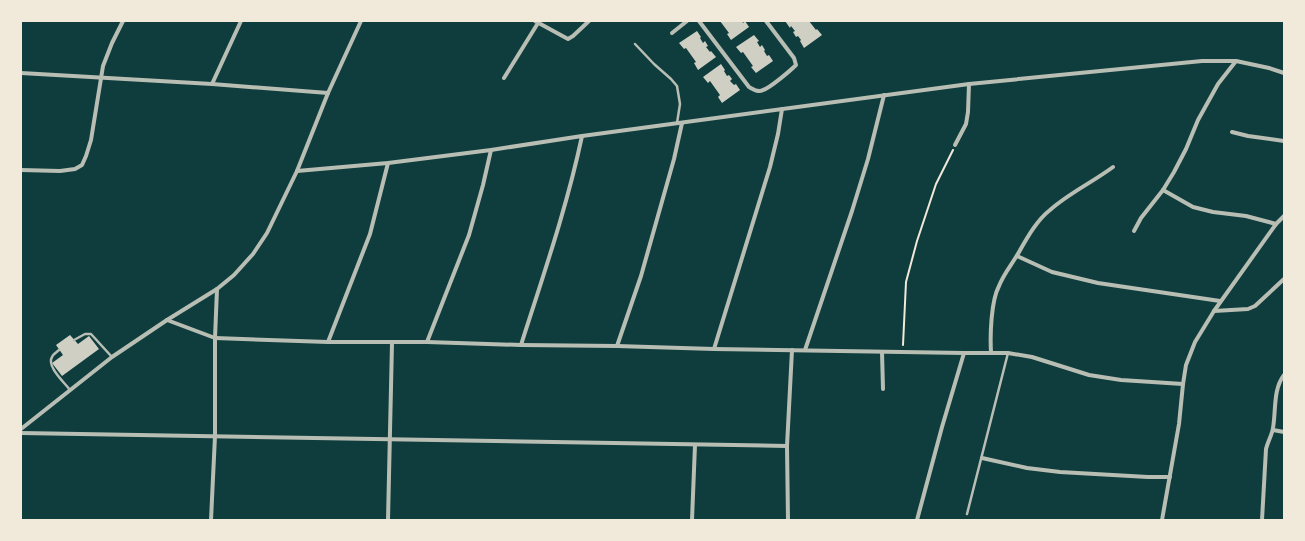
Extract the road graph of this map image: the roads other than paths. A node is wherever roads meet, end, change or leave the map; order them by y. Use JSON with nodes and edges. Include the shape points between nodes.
{"nodes":[{"id":1,"x":123,"y":21,"type":"edge"},
{"id":2,"x":241,"y":21,"type":"edge"},
{"id":3,"x":361,"y":21,"type":"edge"},
{"id":4,"x":589,"y":21,"type":"edge"},
{"id":5,"x":687,"y":21,"type":"edge"},
{"id":6,"x":699,"y":21,"type":"edge"},
{"id":7,"x":766,"y":21,"type":"edge"},
{"id":8,"x":537,"y":22,"type":"edge"},
{"id":9,"x":672,"y":33,"type":"dead end"},
{"id":10,"x":635,"y":44,"type":"dead end"},
{"id":11,"x":1236,"y":61,"type":"junction"},
{"id":12,"x":21,"y":73,"type":"edge"},
{"id":13,"x":1284,"y":73,"type":"edge"},
{"id":14,"x":101,"y":76,"type":"junction"},
{"id":15,"x":504,"y":78,"type":"dead end"},
{"id":16,"x":212,"y":84,"type":"junction"},
{"id":17,"x":969,"y":84,"type":"junction"},
{"id":18,"x":328,"y":94,"type":"junction"},
{"id":19,"x":884,"y":95,"type":"junction"},
{"id":20,"x":782,"y":109,"type":"junction"},
{"id":21,"x":680,"y":124,"type":"junction"},
{"id":22,"x":1232,"y":132,"type":"dead end"},
{"id":23,"x":582,"y":136,"type":"junction"},
{"id":24,"x":1284,"y":141,"type":"edge"},
{"id":25,"x":955,"y":144,"type":"road end"},
{"id":26,"x":491,"y":150,"type":"junction"},
{"id":27,"x":388,"y":163,"type":"junction"},
{"id":28,"x":1113,"y":167,"type":"dead end"},
{"id":29,"x":21,"y":170,"type":"edge"},
{"id":30,"x":297,"y":171,"type":"junction"},
{"id":31,"x":1163,"y":190,"type":"junction"},
{"id":32,"x":1284,"y":216,"type":"edge"},
{"id":33,"x":1276,"y":224,"type":"junction"},
{"id":34,"x":1134,"y":231,"type":"dead end"},
{"id":35,"x":1017,"y":256,"type":"junction"},
{"id":36,"x":1284,"y":279,"type":"edge"},
{"id":37,"x":217,"y":289,"type":"junction"},
{"id":38,"x":1220,"y":301,"type":"junction"},
{"id":39,"x":1214,"y":311,"type":"junction"},
{"id":40,"x":167,"y":320,"type":"junction"},
{"id":41,"x":215,"y":338,"type":"junction"},
{"id":42,"x":74,"y":340,"type":"dead end"},
{"id":43,"x":328,"y":342,"type":"junction"},
{"id":44,"x":427,"y":342,"type":"junction"},
{"id":45,"x":392,"y":343,"type":"junction"},
{"id":46,"x":521,"y":345,"type":"junction"},
{"id":47,"x":616,"y":346,"type":"junction"},
{"id":48,"x":714,"y":349,"type":"junction"},
{"id":49,"x":59,"y":350,"type":"dead end"},
{"id":50,"x":792,"y":350,"type":"junction"},
{"id":51,"x":805,"y":350,"type":"junction"},
{"id":52,"x":882,"y":352,"type":"junction"},
{"id":53,"x":991,"y":352,"type":"junction"},
{"id":54,"x":964,"y":353,"type":"junction"},
{"id":55,"x":1008,"y":353,"type":"junction"},
{"id":56,"x":112,"y":357,"type":"junction"},
{"id":57,"x":1284,"y":375,"type":"edge"},
{"id":58,"x":1183,"y":384,"type":"junction"},
{"id":59,"x":883,"y":388,"type":"dead end"},
{"id":60,"x":71,"y":390,"type":"junction"},
{"id":61,"x":21,"y":429,"type":"edge"},
{"id":62,"x":1273,"y":430,"type":"junction"},
{"id":63,"x":1284,"y":432,"type":"edge"},
{"id":64,"x":21,"y":433,"type":"edge"},
{"id":65,"x":215,"y":436,"type":"junction"},
{"id":66,"x":390,"y":439,"type":"junction"},
{"id":67,"x":695,"y":445,"type":"junction"},
{"id":68,"x":787,"y":446,"type":"junction"},
{"id":69,"x":982,"y":458,"type":"junction"},
{"id":70,"x":1170,"y":477,"type":"junction"},
{"id":71,"x":967,"y":514,"type":"dead end"},
{"id":72,"x":211,"y":520,"type":"edge"},
{"id":73,"x":388,"y":520,"type":"edge"},
{"id":74,"x":692,"y":520,"type":"edge"},
{"id":75,"x":788,"y":520,"type":"edge"},
{"id":76,"x":916,"y":520,"type":"edge"},
{"id":77,"x":1162,"y":520,"type":"edge"},
{"id":78,"x":1262,"y":520,"type":"edge"}],
"edges":[{"from":1,"to":14,"type":"street","via":[[107,54]]},
{"from":2,"to":16,"type":"street"},
{"from":3,"to":18,"type":"street"},
{"from":4,"to":8,"type":"street","via":[[568,39]]},
{"from":5,"to":9,"type":"street"},
{"from":6,"to":7,"type":"street","via":[[748,87],[763,91],[796,64]]},
{"from":8,"to":15,"type":"street"},
{"from":10,"to":21,"type":"lane","via":[[676,86],[680,104]]},
{"from":11,"to":13,"type":"street"},
{"from":11,"to":17,"type":"street","via":[[1202,61]]},
{"from":11,"to":31,"type":"street","via":[[1218,84]]},
{"from":12,"to":14,"type":"street"},
{"from":14,"to":16,"type":"street"},
{"from":14,"to":29,"type":"street","via":[[91,140],[82,164],[75,169],[60,171]]},
{"from":16,"to":18,"type":"street"},
{"from":17,"to":19,"type":"street"},
{"from":17,"to":25,"type":"street","via":[[966,124]]},
{"from":18,"to":30,"type":"street"},
{"from":19,"to":20,"type":"street"},
{"from":19,"to":51,"type":"street","via":[[852,211]]},
{"from":20,"to":21,"type":"street"},
{"from":20,"to":48,"type":"street","via":[[770,167]]},
{"from":21,"to":23,"type":"street"},
{"from":21,"to":47,"type":"street","via":[[674,159],[641,276]]},
{"from":22,"to":24,"type":"street"},
{"from":23,"to":26,"type":"street"},
{"from":23,"to":46,"type":"street","via":[[554,243]]},
{"from":26,"to":27,"type":"street"},
{"from":26,"to":44,"type":"street","via":[[469,235]]},
{"from":27,"to":30,"type":"street"},
{"from":27,"to":43,"type":"street","via":[[370,234]]},
{"from":28,"to":35,"type":"street","via":[[1049,210],[1029,235]]},
{"from":30,"to":37,"type":"street","via":[[268,233],[239,270]]},
{"from":31,"to":33,"type":"street","via":[[1193,207]]},
{"from":31,"to":34,"type":"street"},
{"from":32,"to":33,"type":"street"},
{"from":33,"to":38,"type":"street"},
{"from":35,"to":38,"type":"street","via":[[1052,272],[1098,283]]},
{"from":35,"to":53,"type":"street","via":[[998,288],[993,308]]},
{"from":36,"to":39,"type":"street","via":[[1251,308]]},
{"from":37,"to":40,"type":"street"},
{"from":37,"to":41,"type":"street"},
{"from":38,"to":39,"type":"street"},
{"from":39,"to":58,"type":"street","via":[[1195,342],[1186,365]]},
{"from":40,"to":41,"type":"street"},
{"from":40,"to":56,"type":"street"},
{"from":41,"to":43,"type":"street"},
{"from":41,"to":65,"type":"street"},
{"from":42,"to":56,"type":"lane","via":[[91,334]]},
{"from":43,"to":45,"type":"street"},
{"from":44,"to":45,"type":"street"},
{"from":44,"to":46,"type":"street"},
{"from":45,"to":66,"type":"street"},
{"from":46,"to":47,"type":"street"},
{"from":47,"to":48,"type":"street"},
{"from":48,"to":50,"type":"street"},
{"from":49,"to":60,"type":"lane","via":[[52,356],[51,363]]},
{"from":50,"to":51,"type":"street"},
{"from":50,"to":68,"type":"street"},
{"from":51,"to":52,"type":"street"},
{"from":52,"to":54,"type":"street"},
{"from":52,"to":59,"type":"street"},
{"from":53,"to":54,"type":"street"},
{"from":53,"to":55,"type":"street"},
{"from":54,"to":76,"type":"street"},
{"from":55,"to":58,"type":"street","via":[[1032,357],[1089,375]]},
{"from":55,"to":69,"type":"lane"},
{"from":56,"to":60,"type":"street"},
{"from":57,"to":62,"type":"street","via":[[1277,388]]},
{"from":58,"to":70,"type":"street","via":[[1180,424]]},
{"from":60,"to":61,"type":"street"},
{"from":62,"to":63,"type":"street"},
{"from":62,"to":78,"type":"street","via":[[1266,448]]},
{"from":64,"to":65,"type":"street"},
{"from":65,"to":66,"type":"street"},
{"from":65,"to":72,"type":"street"},
{"from":66,"to":67,"type":"street"},
{"from":66,"to":73,"type":"street"},
{"from":67,"to":68,"type":"street"},
{"from":67,"to":74,"type":"street"},
{"from":68,"to":75,"type":"street"},
{"from":69,"to":70,"type":"street","via":[[1060,472]]},
{"from":69,"to":71,"type":"lane"},
{"from":70,"to":77,"type":"street"}]}
